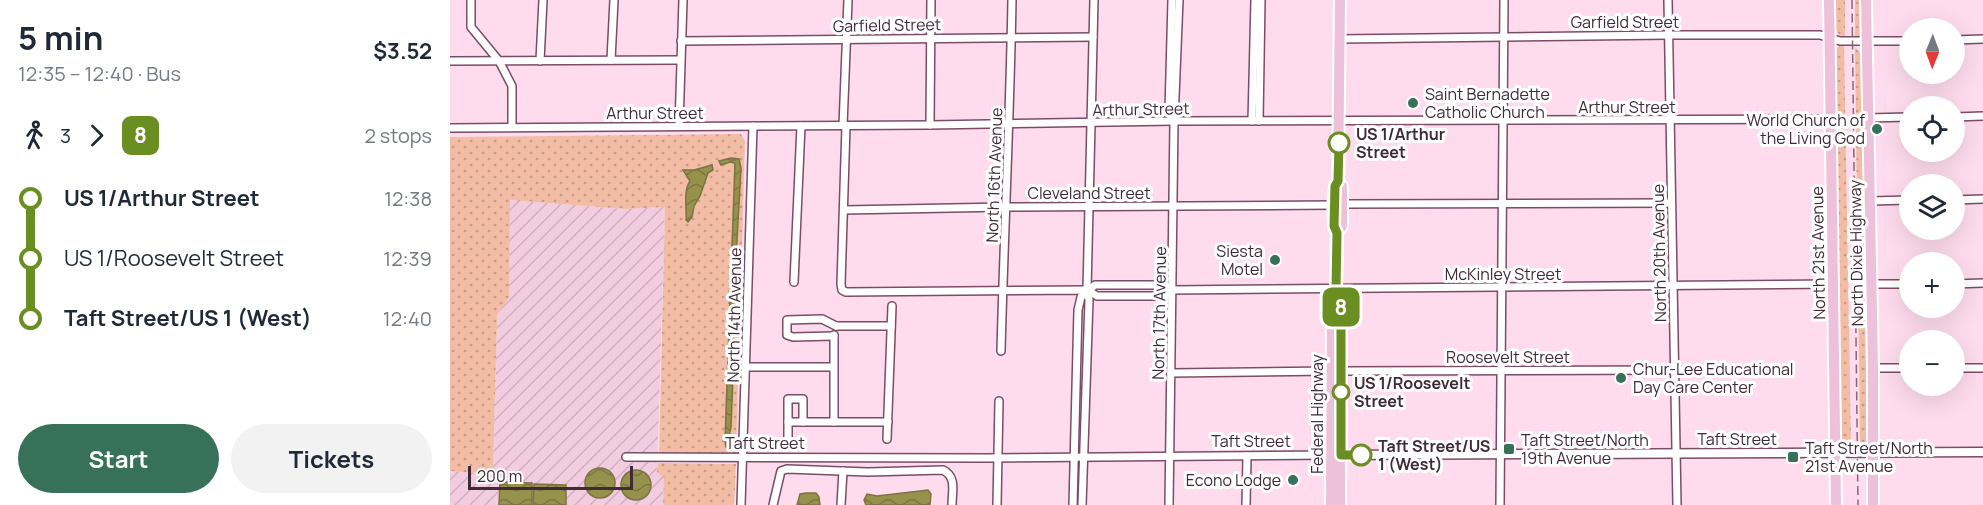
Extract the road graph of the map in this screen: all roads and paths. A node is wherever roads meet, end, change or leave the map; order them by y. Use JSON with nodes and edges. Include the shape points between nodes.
{"nodes":[{"id":1,"x":471,"y":0,"type":"edge"},
{"id":2,"x":543,"y":0,"type":"edge"},
{"id":3,"x":614,"y":0,"type":"edge"},
{"id":4,"x":683,"y":0,"type":"edge"},
{"id":5,"x":848,"y":0,"type":"edge"},
{"id":6,"x":931,"y":0,"type":"edge"},
{"id":7,"x":1012,"y":0,"type":"edge"},
{"id":8,"x":1094,"y":0,"type":"edge"},
{"id":9,"x":1172,"y":0,"type":"edge"},
{"id":10,"x":1179,"y":0,"type":"edge"},
{"id":11,"x":1255,"y":0,"type":"edge"},
{"id":12,"x":1261,"y":0,"type":"edge"},
{"id":13,"x":1340,"y":0,"type":"edge"},
{"id":14,"x":1504,"y":0,"type":"edge"},
{"id":15,"x":1668,"y":0,"type":"edge"},
{"id":16,"x":1829,"y":0,"type":"edge"},
{"id":17,"x":1866,"y":0,"type":"edge"},
{"id":18,"x":1669,"y":35,"type":"junction"},
{"id":19,"x":1504,"y":36,"type":"junction"},
{"id":20,"x":1093,"y":37,"type":"junction"},
{"id":21,"x":1830,"y":37,"type":"junction"},
{"id":22,"x":930,"y":38,"type":"junction"},
{"id":23,"x":1011,"y":38,"type":"junction"},
{"id":24,"x":846,"y":39,"type":"junction"},
{"id":25,"x":1339,"y":39,"type":"junction"},
{"id":26,"x":1983,"y":39,"type":"edge"},
{"id":27,"x":681,"y":40,"type":"junction"},
{"id":28,"x":1965,"y":40,"type":"edge"},
{"id":29,"x":1899,"y":41,"type":"edge"},
{"id":30,"x":1867,"y":42,"type":"junction"},
{"id":31,"x":611,"y":60,"type":"junction"},
{"id":32,"x":680,"y":60,"type":"junction"},
{"id":33,"x":450,"y":61,"type":"edge"},
{"id":34,"x":499,"y":61,"type":"junction"},
{"id":35,"x":540,"y":61,"type":"junction"},
{"id":36,"x":1983,"y":116,"type":"edge"},
{"id":37,"x":1899,"y":117,"type":"edge"},
{"id":38,"x":1965,"y":117,"type":"edge"},
{"id":39,"x":1867,"y":118,"type":"junction"},
{"id":40,"x":1832,"y":119,"type":"junction"},
{"id":41,"x":1338,"y":120,"type":"junction"},
{"id":42,"x":1503,"y":120,"type":"junction"},
{"id":43,"x":1670,"y":120,"type":"junction"},
{"id":44,"x":1174,"y":121,"type":"junction"},
{"id":45,"x":1255,"y":121,"type":"junction"},
{"id":46,"x":1092,"y":123,"type":"junction"},
{"id":47,"x":1010,"y":124,"type":"junction"},
{"id":48,"x":930,"y":125,"type":"junction"},
{"id":49,"x":679,"y":126,"type":"junction"},
{"id":50,"x":753,"y":126,"type":"junction"},
{"id":51,"x":801,"y":126,"type":"junction"},
{"id":52,"x":844,"y":126,"type":"junction"},
{"id":53,"x":512,"y":127,"type":"junction"},
{"id":54,"x":450,"y":128,"type":"edge"},
{"id":55,"x":1983,"y":199,"type":"edge"},
{"id":56,"x":1899,"y":200,"type":"edge"},
{"id":57,"x":1965,"y":200,"type":"edge"},
{"id":58,"x":1870,"y":201,"type":"junction"},
{"id":59,"x":1503,"y":202,"type":"junction"},
{"id":60,"x":1671,"y":202,"type":"junction"},
{"id":61,"x":1338,"y":204,"type":"junction"},
{"id":62,"x":1173,"y":205,"type":"junction"},
{"id":63,"x":1090,"y":206,"type":"junction"},
{"id":64,"x":1005,"y":207,"type":"junction"},
{"id":65,"x":844,"y":210,"type":"junction"},
{"id":66,"x":794,"y":282,"type":"dead end"},
{"id":67,"x":1983,"y":283,"type":"edge"},
{"id":68,"x":1834,"y":284,"type":"junction"},
{"id":69,"x":1871,"y":284,"type":"junction"},
{"id":70,"x":1899,"y":284,"type":"edge"},
{"id":71,"x":1965,"y":284,"type":"edge"},
{"id":72,"x":1673,"y":286,"type":"junction"},
{"id":73,"x":1336,"y":288,"type":"junction"},
{"id":74,"x":1502,"y":288,"type":"junction"},
{"id":75,"x":1071,"y":290,"type":"junction"},
{"id":76,"x":1088,"y":290,"type":"junction"},
{"id":77,"x":1173,"y":290,"type":"junction"},
{"id":78,"x":1003,"y":291,"type":"junction"},
{"id":79,"x":1079,"y":304,"type":"junction"},
{"id":80,"x":892,"y":306,"type":"dead end"},
{"id":81,"x":836,"y":326,"type":"junction"},
{"id":82,"x":891,"y":326,"type":"junction"},
{"id":83,"x":834,"y":336,"type":"junction"},
{"id":84,"x":1001,"y":351,"type":"dead end"},
{"id":85,"x":747,"y":367,"type":"junction"},
{"id":86,"x":833,"y":367,"type":"junction"},
{"id":87,"x":1873,"y":368,"type":"junction"},
{"id":88,"x":1899,"y":368,"type":"edge"},
{"id":89,"x":1965,"y":368,"type":"edge"},
{"id":90,"x":1983,"y":368,"type":"edge"},
{"id":91,"x":1501,"y":370,"type":"junction"},
{"id":92,"x":1675,"y":370,"type":"junction"},
{"id":93,"x":1337,"y":371,"type":"junction"},
{"id":94,"x":1172,"y":373,"type":"junction"},
{"id":95,"x":999,"y":401,"type":"dead end"},
{"id":96,"x":788,"y":422,"type":"junction"},
{"id":97,"x":803,"y":422,"type":"junction"},
{"id":98,"x":834,"y":422,"type":"junction"},
{"id":99,"x":888,"y":422,"type":"junction"},
{"id":100,"x":887,"y":439,"type":"dead end"},
{"id":101,"x":788,"y":442,"type":"dead end"},
{"id":102,"x":1983,"y":452,"type":"edge"},
{"id":103,"x":1836,"y":453,"type":"junction"},
{"id":104,"x":1873,"y":453,"type":"junction"},
{"id":105,"x":1500,"y":454,"type":"junction"},
{"id":106,"x":1675,"y":454,"type":"junction"},
{"id":107,"x":1337,"y":455,"type":"junction"},
{"id":108,"x":1247,"y":456,"type":"junction"},
{"id":109,"x":1074,"y":457,"type":"junction"},
{"id":110,"x":1083,"y":457,"type":"junction"},
{"id":111,"x":1170,"y":457,"type":"junction"},
{"id":112,"x":626,"y":458,"type":"dead end"},
{"id":113,"x":743,"y":458,"type":"junction"},
{"id":114,"x":999,"y":458,"type":"junction"},
{"id":115,"x":843,"y":471,"type":"junction"},
{"id":116,"x":741,"y":505,"type":"edge"},
{"id":117,"x":773,"y":505,"type":"edge"},
{"id":118,"x":842,"y":505,"type":"edge"},
{"id":119,"x":952,"y":505,"type":"edge"},
{"id":120,"x":998,"y":505,"type":"edge"},
{"id":121,"x":1073,"y":505,"type":"edge"},
{"id":122,"x":1082,"y":505,"type":"edge"},
{"id":123,"x":1169,"y":505,"type":"edge"},
{"id":124,"x":1246,"y":505,"type":"edge"},
{"id":125,"x":1331,"y":505,"type":"edge"},
{"id":126,"x":1340,"y":505,"type":"edge"},
{"id":127,"x":1500,"y":505,"type":"edge"},
{"id":128,"x":1677,"y":505,"type":"edge"},
{"id":129,"x":1836,"y":505,"type":"edge"},
{"id":130,"x":1873,"y":505,"type":"edge"}],
"edges":[{"from":1,"to":34,"type":"street","via":[[471,27]]},
{"from":2,"to":35,"type":"street"},
{"from":3,"to":31,"type":"street"},
{"from":4,"to":27,"type":"street"},
{"from":5,"to":24,"type":"street"},
{"from":6,"to":22,"type":"street"},
{"from":7,"to":23,"type":"street","name":"North 16th Avenue"},
{"from":8,"to":20,"type":"street"},
{"from":9,"to":44,"type":"street","name":"North 17th Avenue","via":[[1169,111]]},
{"from":10,"to":44,"type":"street","name":"North 17th Avenue"},
{"from":11,"to":45,"type":"street"},
{"from":12,"to":45,"type":"street"},
{"from":13,"to":25,"type":"main road","name":"Federal Highway"},
{"from":14,"to":19,"type":"street"},
{"from":15,"to":18,"type":"street","name":"North 20th Avenue"},
{"from":16,"to":21,"type":"main road","name":"North 21st Avenue"},
{"from":17,"to":30,"type":"main road","name":"North Dixie Highway"},
{"from":18,"to":19,"type":"street","name":"Garfield Street"},
{"from":18,"to":21,"type":"street","name":"Garfield Street"},
{"from":18,"to":43,"type":"street","name":"North 20th Avenue"},
{"from":19,"to":25,"type":"street","name":"Garfield Street"},
{"from":19,"to":42,"type":"street"},
{"from":20,"to":23,"type":"street","name":"Garfield Street"},
{"from":20,"to":46,"type":"street"},
{"from":21,"to":30,"type":"street","name":"Garfield Street"},
{"from":21,"to":40,"type":"main road","name":"North 21st Avenue"},
{"from":22,"to":23,"type":"street","name":"Garfield Street"},
{"from":22,"to":24,"type":"street","name":"Garfield Street"},
{"from":22,"to":48,"type":"street"},
{"from":23,"to":47,"type":"street","name":"North 16th Avenue"},
{"from":24,"to":27,"type":"street","name":"Garfield Street"},
{"from":24,"to":52,"type":"street"},
{"from":25,"to":41,"type":"main road","name":"Federal Highway"},
{"from":26,"to":28,"type":"street"},
{"from":27,"to":32,"type":"street"},
{"from":29,"to":30,"type":"street","name":"Garfield Street"},
{"from":30,"to":39,"type":"main road","name":"North Dixie Highway"},
{"from":31,"to":32,"type":"street"},
{"from":31,"to":35,"type":"street"},
{"from":32,"to":49,"type":"street"},
{"from":33,"to":34,"type":"street"},
{"from":34,"to":35,"type":"street"},
{"from":34,"to":53,"type":"street","via":[[512,86]]},
{"from":36,"to":38,"type":"street"},
{"from":37,"to":39,"type":"street"},
{"from":39,"to":58,"type":"main road","name":"North Dixie Highway"},
{"from":40,"to":43,"type":"street","name":"Arthur Street"},
{"from":40,"to":68,"type":"main road","name":"North 21st Avenue"},
{"from":41,"to":42,"type":"street","name":"Arthur Street"},
{"from":41,"to":45,"type":"street","name":"Arthur Street"},
{"from":41,"to":61,"type":"main road","name":"Federal Highway","via":[[1338,181],[1342,186]]},
{"from":42,"to":43,"type":"street","name":"Arthur Street"},
{"from":42,"to":59,"type":"street"},
{"from":43,"to":60,"type":"street","name":"North 20th Avenue"},
{"from":44,"to":45,"type":"street","name":"Arthur Street"},
{"from":44,"to":46,"type":"street","name":"Arthur Street"},
{"from":44,"to":62,"type":"street","name":"North 17th Avenue"},
{"from":46,"to":47,"type":"street","name":"Arthur Street"},
{"from":46,"to":63,"type":"street"},
{"from":47,"to":48,"type":"street","name":"Arthur Street"},
{"from":47,"to":64,"type":"street","name":"North 16th Avenue"},
{"from":48,"to":52,"type":"street","name":"Arthur Street"},
{"from":49,"to":50,"type":"street","name":"Arthur Street"},
{"from":49,"to":53,"type":"street","name":"Arthur Street"},
{"from":50,"to":51,"type":"street","name":"Arthur Street"},
{"from":50,"to":85,"type":"street","name":"North 14th Avenue"},
{"from":51,"to":52,"type":"street","name":"Arthur Street"},
{"from":51,"to":66,"type":"street"},
{"from":52,"to":65,"type":"street"},
{"from":53,"to":54,"type":"street","name":"Arthur Street"},
{"from":55,"to":57,"type":"street"},
{"from":56,"to":58,"type":"street"},
{"from":58,"to":69,"type":"main road","name":"North Dixie Highway"},
{"from":59,"to":60,"type":"street","name":"Cleveland Street"},
{"from":59,"to":61,"type":"street","name":"Cleveland Street"},
{"from":59,"to":74,"type":"street"},
{"from":60,"to":72,"type":"street","name":"North 20th Avenue"},
{"from":61,"to":62,"type":"street","name":"Cleveland Street"},
{"from":61,"to":73,"type":"main road","name":"Federal Highway","via":[[1342,226],[1337,233]]},
{"from":62,"to":63,"type":"street","name":"Cleveland Street"},
{"from":62,"to":77,"type":"street","name":"North 17th Avenue"},
{"from":63,"to":64,"type":"street","name":"Cleveland Street"},
{"from":63,"to":76,"type":"street"},
{"from":64,"to":65,"type":"street","name":"Cleveland Street"},
{"from":64,"to":78,"type":"street","name":"North 16th Avenue"},
{"from":65,"to":78,"type":"street","name":"McKinley Street","via":[[842,290]]},
{"from":67,"to":71,"type":"street"},
{"from":68,"to":72,"type":"street","name":"McKinley Street"},
{"from":68,"to":103,"type":"main road","name":"North 21st Avenue"},
{"from":69,"to":70,"type":"street"},
{"from":69,"to":87,"type":"main road","name":"North Dixie Highway"},
{"from":72,"to":74,"type":"street","name":"McKinley Street"},
{"from":72,"to":92,"type":"street","name":"North 20th Avenue"},
{"from":73,"to":74,"type":"street","name":"McKinley Street"},
{"from":73,"to":77,"type":"street","name":"McKinley Street"},
{"from":73,"to":93,"type":"main road","name":"Federal Highway","via":[[1341,299]]},
{"from":74,"to":91,"type":"street"},
{"from":75,"to":76,"type":"street","name":"McKinley Street"},
{"from":75,"to":78,"type":"street","name":"McKinley Street"},
{"from":75,"to":79,"type":"street"},
{"from":76,"to":77,"type":"street","name":"McKinley Street","via":[[1095,285],[1165,285]]},
{"from":76,"to":77,"type":"street","name":"McKinley Street","via":[[1097,296],[1165,296]]},
{"from":76,"to":79,"type":"street"},
{"from":76,"to":110,"type":"street"},
{"from":77,"to":94,"type":"street","name":"North 17th Avenue"},
{"from":78,"to":84,"type":"street","name":"North 16th Avenue"},
{"from":79,"to":109,"type":"street"},
{"from":80,"to":82,"type":"street"},
{"from":81,"to":82,"type":"street"},
{"from":81,"to":83,"type":"street"},
{"from":81,"to":83,"type":"street","via":[[822,320],[787,320],[787,335]]},
{"from":82,"to":99,"type":"street"},
{"from":83,"to":86,"type":"street"},
{"from":85,"to":86,"type":"street"},
{"from":85,"to":113,"type":"street","name":"North 14th Avenue"},
{"from":86,"to":98,"type":"street"},
{"from":87,"to":88,"type":"street"},
{"from":87,"to":104,"type":"main road","name":"North Dixie Highway"},
{"from":89,"to":90,"type":"street"},
{"from":91,"to":92,"type":"street","name":"Roosevelt Street"},
{"from":91,"to":93,"type":"street","name":"Roosevelt Street"},
{"from":91,"to":105,"type":"street"},
{"from":92,"to":106,"type":"street","name":"North 20th Avenue"},
{"from":93,"to":94,"type":"street","name":"Roosevelt Street"},
{"from":93,"to":107,"type":"main road","name":"Federal Highway"},
{"from":94,"to":111,"type":"street","name":"North 17th Avenue"},
{"from":95,"to":114,"type":"street"},
{"from":96,"to":97,"type":"street"},
{"from":96,"to":97,"type":"street","via":[[788,399],[803,399]]},
{"from":96,"to":101,"type":"street"},
{"from":97,"to":98,"type":"street"},
{"from":98,"to":99,"type":"street"},
{"from":99,"to":100,"type":"street"},
{"from":102,"to":104,"type":"street","name":"Taft Street"},
{"from":103,"to":104,"type":"street","name":"Taft Street"},
{"from":103,"to":106,"type":"street","name":"Taft Street"},
{"from":103,"to":129,"type":"main road","name":"North 21st Avenue"},
{"from":104,"to":130,"type":"main road","name":"North Dixie Highway"},
{"from":105,"to":106,"type":"street","name":"Taft Street"},
{"from":105,"to":107,"type":"street","name":"Taft Street"},
{"from":105,"to":127,"type":"street"},
{"from":106,"to":128,"type":"street","name":"North 20th Avenue"},
{"from":107,"to":108,"type":"street","name":"Taft Street"},
{"from":107,"to":125,"type":"main road","name":"Federal Highway"},
{"from":107,"to":126,"type":"main road","name":"Federal Highway"},
{"from":108,"to":111,"type":"street","name":"Taft Street"},
{"from":108,"to":124,"type":"street"},
{"from":109,"to":110,"type":"street","name":"Taft Street"},
{"from":109,"to":114,"type":"street","name":"Taft Street"},
{"from":109,"to":121,"type":"street"},
{"from":110,"to":111,"type":"street","name":"Taft Street"},
{"from":110,"to":122,"type":"street"},
{"from":111,"to":123,"type":"street","name":"North 17th Avenue"},
{"from":112,"to":113,"type":"street","name":"Taft Street"},
{"from":113,"to":114,"type":"street","name":"Taft Street"},
{"from":113,"to":116,"type":"street","name":"North 14th Avenue"},
{"from":114,"to":120,"type":"street"},
{"from":115,"to":117,"type":"street","via":[[781,471]]},
{"from":115,"to":118,"type":"street"},
{"from":115,"to":119,"type":"street","via":[[943,470],[953,478]]}]}
